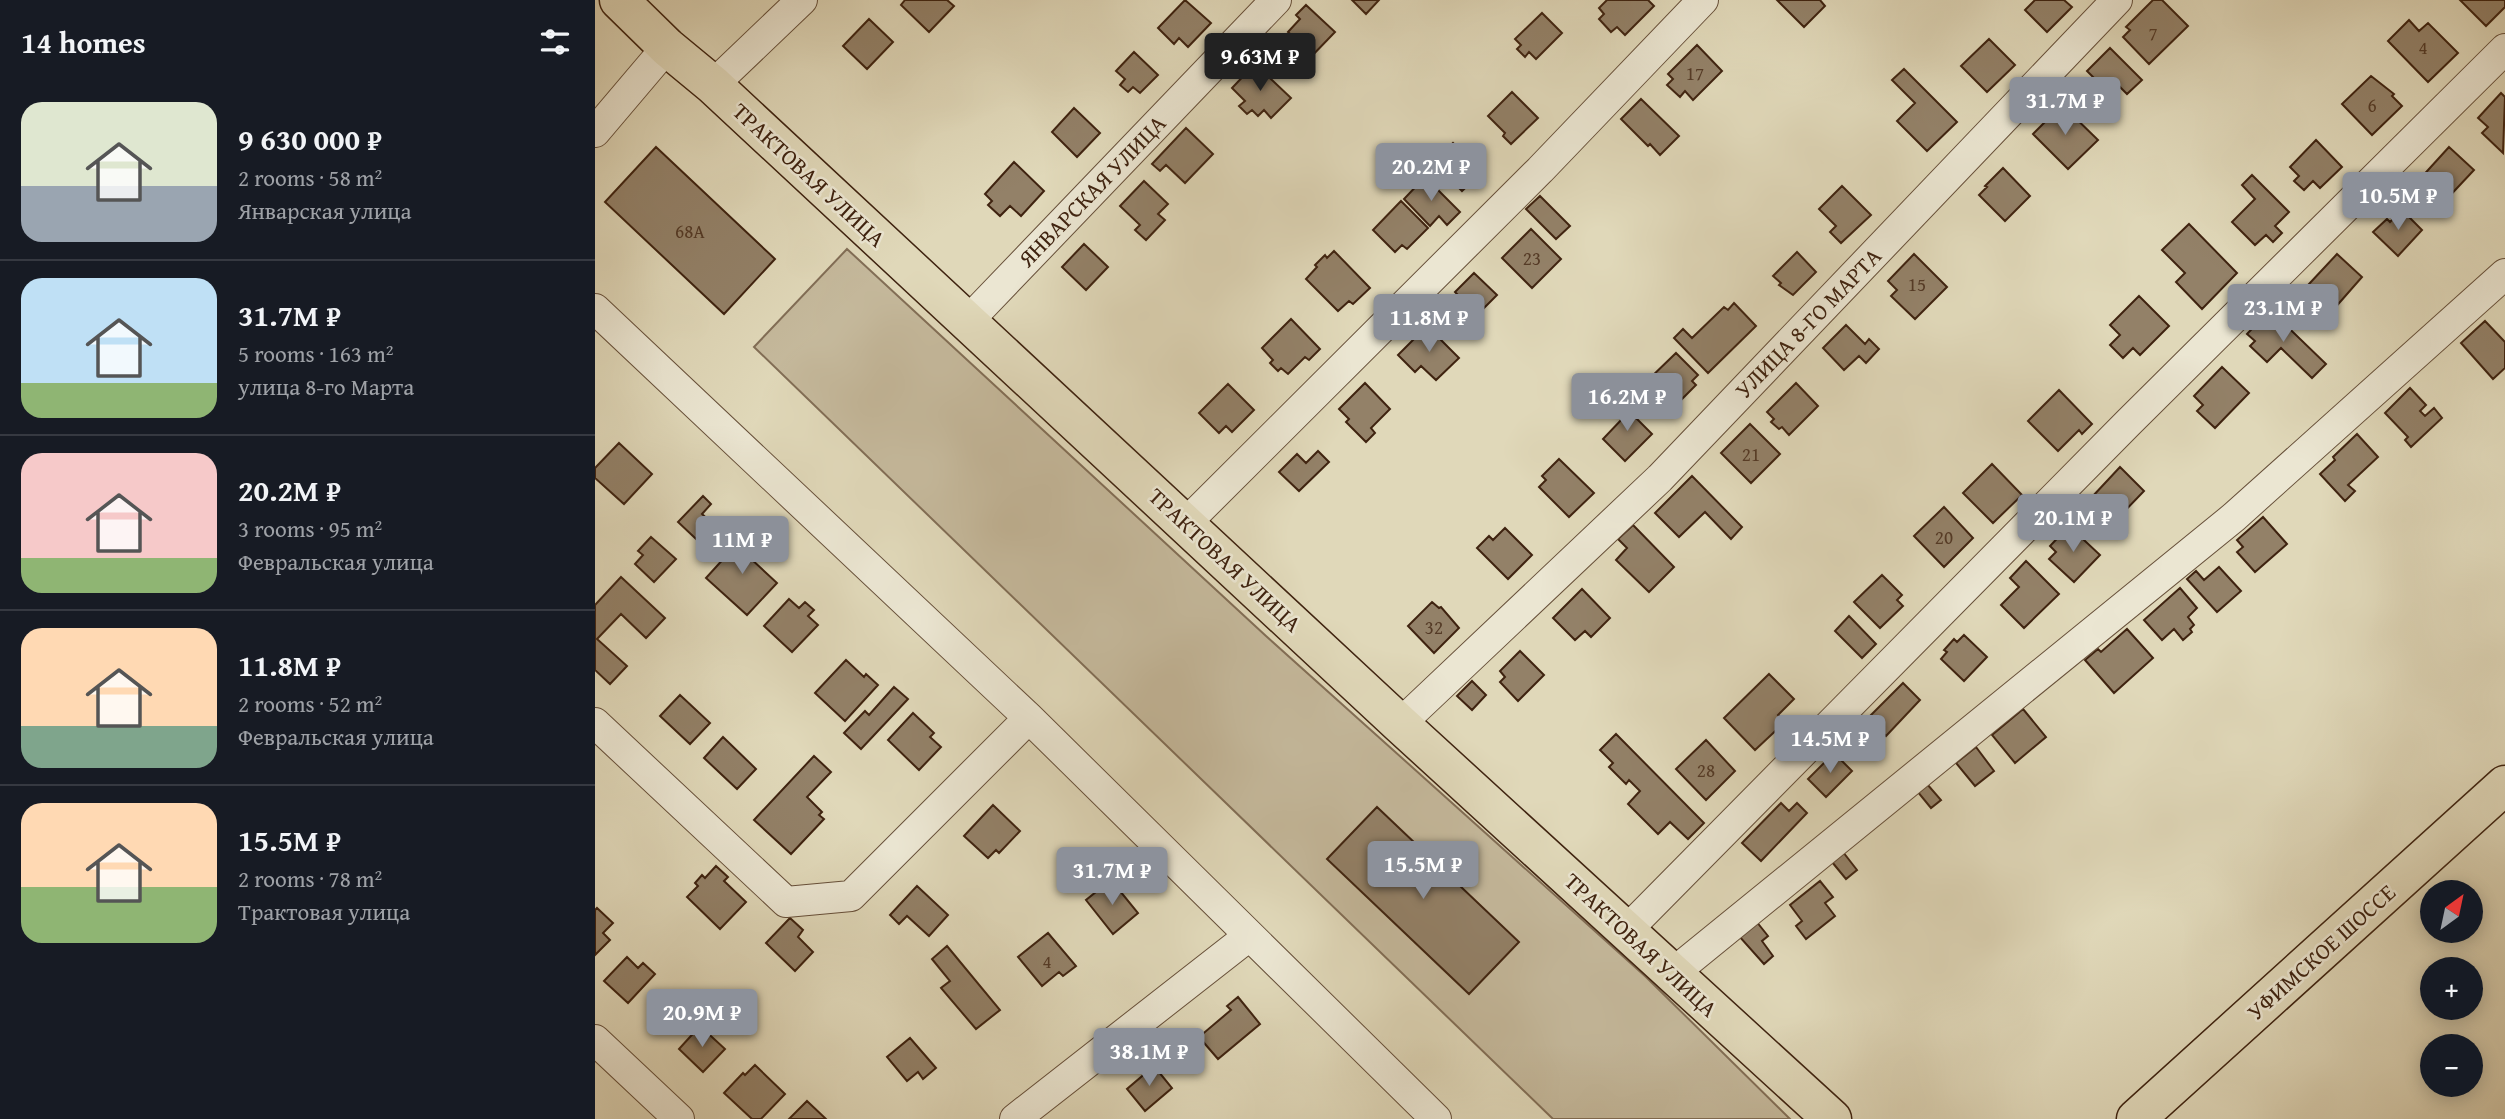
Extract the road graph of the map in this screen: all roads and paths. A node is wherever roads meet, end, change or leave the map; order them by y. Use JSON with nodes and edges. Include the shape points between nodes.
{"nodes":[{"id":1,"x":619,"y":0,"type":"edge"},
{"id":2,"x":802,"y":0,"type":"edge"},
{"id":3,"x":1276,"y":0,"type":"edge"},
{"id":4,"x":1703,"y":0,"type":"edge"},
{"id":5,"x":2117,"y":0,"type":"edge"},
{"id":6,"x":667,"y":47,"type":"junction"},
{"id":7,"x":2505,"y":49,"type":"edge"},
{"id":8,"x":713,"y":86,"type":"junction"},
{"id":9,"x":595,"y":132,"type":"edge"},
{"id":10,"x":2505,"y":274,"type":"edge"},
{"id":11,"x":595,"y":309,"type":"edge"},
{"id":12,"x":967,"y":322,"type":"junction"},
{"id":13,"x":1186,"y":523,"type":"junction"},
{"id":14,"x":1029,"y":718,"type":"junction"},
{"id":15,"x":595,"y":723,"type":"edge"},
{"id":16,"x":1400,"y":724,"type":"junction"},
{"id":17,"x":2505,"y":785,"type":"edge"},
{"id":18,"x":1627,"y":930,"type":"junction"},
{"id":19,"x":1249,"y":936,"type":"junction"},
{"id":20,"x":1672,"y":974,"type":"junction"},
{"id":21,"x":595,"y":1041,"type":"edge"},
{"id":22,"x":679,"y":1119,"type":"edge"},
{"id":23,"x":1015,"y":1119,"type":"edge"},
{"id":24,"x":1436,"y":1119,"type":"edge"},
{"id":25,"x":1832,"y":1119,"type":"edge"},
{"id":26,"x":2136,"y":1119,"type":"edge"}],
"edges":[{"from":1,"to":6,"type":"main road","name":"ТРАКТОВАЯ УЛИЦА"},
{"from":2,"to":8,"type":"street"},
{"from":3,"to":12,"type":"street","name":"ЯНВАРСКАЯ УЛИЦА"},
{"from":4,"to":13,"type":"street"},
{"from":5,"to":16,"type":"street","name":"УЛИЦА 8-ГО МАРТА","via":[[1660,478]]},
{"from":6,"to":8,"type":"main road","name":"ТРАКТОВАЯ УЛИЦА"},
{"from":6,"to":9,"type":"street"},
{"from":7,"to":18,"type":"street"},
{"from":8,"to":12,"type":"main road","name":"ТРАКТОВАЯ УЛИЦА"},
{"from":10,"to":20,"type":"street","via":[[2234,517]]},
{"from":11,"to":14,"type":"street"},
{"from":12,"to":13,"type":"main road","name":"ТРАКТОВАЯ УЛИЦА"},
{"from":13,"to":16,"type":"main road","name":"ТРАКТОВАЯ УЛИЦА"},
{"from":14,"to":15,"type":"street","via":[[851,896],[786,902]]},
{"from":14,"to":19,"type":"street"},
{"from":16,"to":18,"type":"main road","name":"ТРАКТОВАЯ УЛИЦА"},
{"from":17,"to":26,"type":"main road","name":"УФИМСКОЕ ШОССЕ"},
{"from":18,"to":20,"type":"main road","name":"ТРАКТОВАЯ УЛИЦА"},
{"from":19,"to":23,"type":"street"},
{"from":19,"to":24,"type":"street"},
{"from":20,"to":25,"type":"main road","name":"ТРАКТОВАЯ УЛИЦА"},
{"from":21,"to":22,"type":"street"}]}
